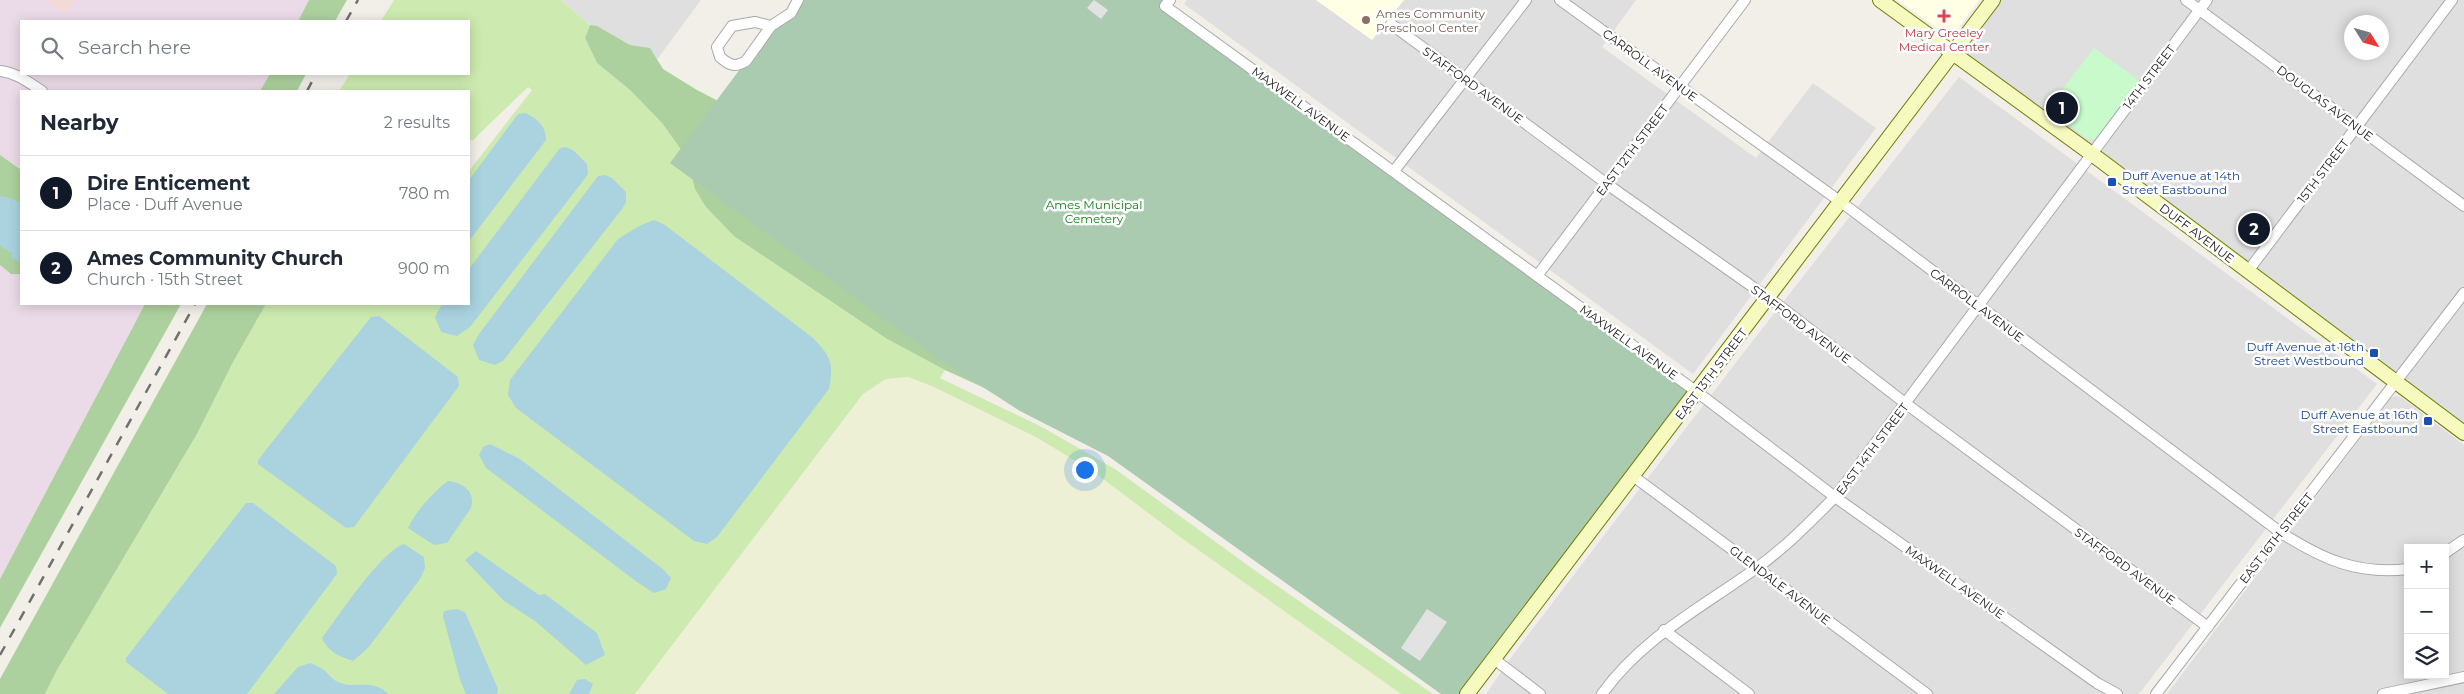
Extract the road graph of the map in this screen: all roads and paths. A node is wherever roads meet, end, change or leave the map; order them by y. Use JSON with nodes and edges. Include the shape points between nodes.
{"nodes":[{"id":1,"x":798,"y":0,"type":"edge"},
{"id":2,"x":1526,"y":0,"type":"edge"},
{"id":3,"x":1560,"y":0,"type":"edge"},
{"id":4,"x":1745,"y":0,"type":"edge"},
{"id":5,"x":1880,"y":0,"type":"edge"},
{"id":6,"x":1993,"y":0,"type":"edge"},
{"id":7,"x":2186,"y":0,"type":"edge"},
{"id":8,"x":2207,"y":0,"type":"edge"},
{"id":9,"x":2452,"y":0,"type":"edge"},
{"id":10,"x":1167,"y":3,"type":"edge"},
{"id":11,"x":2199,"y":10,"type":"junction"},
{"id":12,"x":1391,"y":24,"type":"dead end"},
{"id":13,"x":771,"y":26,"type":"junction"},
{"id":14,"x":1954,"y":53,"type":"junction"},
{"id":15,"x":0,"y":71,"type":"edge"},
{"id":16,"x":1465,"y":79,"type":"junction"},
{"id":17,"x":1680,"y":86,"type":"junction"},
{"id":18,"x":41,"y":90,"type":"edge"},
{"id":19,"x":2356,"y":127,"type":"junction"},
{"id":20,"x":2092,"y":154,"type":"junction"},
{"id":21,"x":1394,"y":171,"type":"junction"},
{"id":22,"x":1607,"y":183,"type":"junction"},
{"id":23,"x":1841,"y":202,"type":"junction"},
{"id":24,"x":2464,"y":206,"type":"edge"},
{"id":25,"x":2248,"y":271,"type":"junction"},
{"id":26,"x":1537,"y":276,"type":"junction"},
{"id":27,"x":2464,"y":293,"type":"edge"},
{"id":28,"x":1768,"y":298,"type":"junction"},
{"id":29,"x":1978,"y":306,"type":"junction"},
{"id":30,"x":2396,"y":382,"type":"junction"},
{"id":31,"x":1697,"y":392,"type":"junction"},
{"id":32,"x":1905,"y":403,"type":"junction"},
{"id":33,"x":2464,"y":432,"type":"edge"},
{"id":34,"x":1633,"y":476,"type":"junction"},
{"id":35,"x":1835,"y":497,"type":"junction"},
{"id":36,"x":2280,"y":532,"type":"junction"},
{"id":37,"x":2464,"y":540,"type":"edge"},
{"id":38,"x":2449,"y":550,"type":"edge"},
{"id":39,"x":1757,"y":568,"type":"junction"},
{"id":40,"x":2404,"y":569,"type":"edge"},
{"id":41,"x":2208,"y":627,"type":"junction"},
{"id":42,"x":1664,"y":630,"type":"junction"},
{"id":43,"x":1494,"y":659,"type":"junction"},
{"id":44,"x":2464,"y":676,"type":"edge"},
{"id":45,"x":1467,"y":694,"type":"edge"},
{"id":46,"x":1540,"y":694,"type":"edge"},
{"id":47,"x":1602,"y":694,"type":"edge"},
{"id":48,"x":1749,"y":694,"type":"edge"},
{"id":49,"x":1927,"y":694,"type":"edge"},
{"id":50,"x":2117,"y":694,"type":"edge"},
{"id":51,"x":2156,"y":694,"type":"edge"},
{"id":52,"x":2383,"y":694,"type":"edge"}],
"edges":[{"from":1,"to":13,"type":"street","via":[[790,13]]},
{"from":2,"to":16,"type":"street"},
{"from":3,"to":17,"type":"street","name":"CARROLL AVENUE"},
{"from":4,"to":17,"type":"street","name":"EAST 12TH STREET"},
{"from":5,"to":14,"type":"main road","name":"DUFF AVENUE"},
{"from":6,"to":14,"type":"main road","name":"EAST 13TH STREET"},
{"from":7,"to":11,"type":"street","name":"DOUGLAS AVENUE"},
{"from":8,"to":11,"type":"street","name":"14TH STREET"},
{"from":9,"to":19,"type":"street","name":"15TH STREET"},
{"from":10,"to":21,"type":"street","name":"MAXWELL AVENUE"},
{"from":11,"to":19,"type":"street","name":"DOUGLAS AVENUE"},
{"from":11,"to":20,"type":"street","name":"14TH STREET"},
{"from":12,"to":16,"type":"street","name":"STAFFORD AVENUE"},
{"from":13,"to":13,"type":"street","via":[[740,65],[733,66],[720,57],[717,47],[732,26],[762,22]]},
{"from":14,"to":20,"type":"main road","name":"DUFF AVENUE"},
{"from":14,"to":23,"type":"main road","name":"EAST 13TH STREET"},
{"from":15,"to":18,"type":"street","via":[[22,77]]},
{"from":16,"to":21,"type":"street"},
{"from":16,"to":22,"type":"street","name":"STAFFORD AVENUE"},
{"from":17,"to":22,"type":"street","name":"EAST 12TH STREET"},
{"from":17,"to":23,"type":"street","name":"CARROLL AVENUE"},
{"from":19,"to":24,"type":"street","name":"DOUGLAS AVENUE"},
{"from":19,"to":25,"type":"street","name":"15TH STREET"},
{"from":20,"to":25,"type":"main road","name":"DUFF AVENUE"},
{"from":20,"to":29,"type":"street","name":"EAST 14TH STREET"},
{"from":21,"to":26,"type":"street","name":"MAXWELL AVENUE"},
{"from":22,"to":26,"type":"street","name":"EAST 12TH STREET"},
{"from":22,"to":28,"type":"street","name":"STAFFORD AVENUE"},
{"from":23,"to":28,"type":"main road","name":"EAST 13TH STREET"},
{"from":23,"to":29,"type":"street","name":"CARROLL AVENUE"},
{"from":25,"to":30,"type":"main road","name":"DUFF AVENUE"},
{"from":26,"to":31,"type":"street","name":"MAXWELL AVENUE"},
{"from":27,"to":30,"type":"street","name":"EAST 16TH STREET"},
{"from":28,"to":31,"type":"main road","name":"EAST 13TH STREET"},
{"from":28,"to":32,"type":"street","name":"STAFFORD AVENUE"},
{"from":29,"to":32,"type":"street","name":"EAST 14TH STREET"},
{"from":29,"to":36,"type":"street","name":"CARROLL AVENUE"},
{"from":30,"to":33,"type":"main road","name":"DUFF AVENUE"},
{"from":30,"to":36,"type":"street","name":"EAST 16TH STREET"},
{"from":31,"to":34,"type":"main road","name":"EAST 13TH STREET"},
{"from":31,"to":35,"type":"street","name":"MAXWELL AVENUE"},
{"from":32,"to":35,"type":"street","name":"EAST 14TH STREET"},
{"from":32,"to":41,"type":"street","name":"STAFFORD AVENUE"},
{"from":34,"to":39,"type":"street","name":"GLENDALE AVENUE"},
{"from":34,"to":43,"type":"main road","name":"EAST 13TH STREET"},
{"from":35,"to":39,"type":"street","name":"EAST 14TH STREET","via":[[1802,531]]},
{"from":35,"to":50,"type":"street","name":"MAXWELL AVENUE"},
{"from":36,"to":40,"type":"street","name":"CARROLL AVENUE","via":[[2312,553],[2344,565],[2376,570]]},
{"from":36,"to":41,"type":"street","name":"EAST 16TH STREET"},
{"from":37,"to":38,"type":"street"},
{"from":39,"to":42,"type":"street","name":"EAST 14TH STREET"},
{"from":39,"to":49,"type":"street","name":"GLENDALE AVENUE"},
{"from":41,"to":51,"type":"street","name":"EAST 16TH STREET"},
{"from":42,"to":47,"type":"street","name":"EAST 14TH STREET","via":[[1633,656]]},
{"from":42,"to":48,"type":"street"},
{"from":43,"to":45,"type":"main road","name":"EAST 13TH STREET"},
{"from":43,"to":46,"type":"street"},
{"from":44,"to":52,"type":"street"}]}
